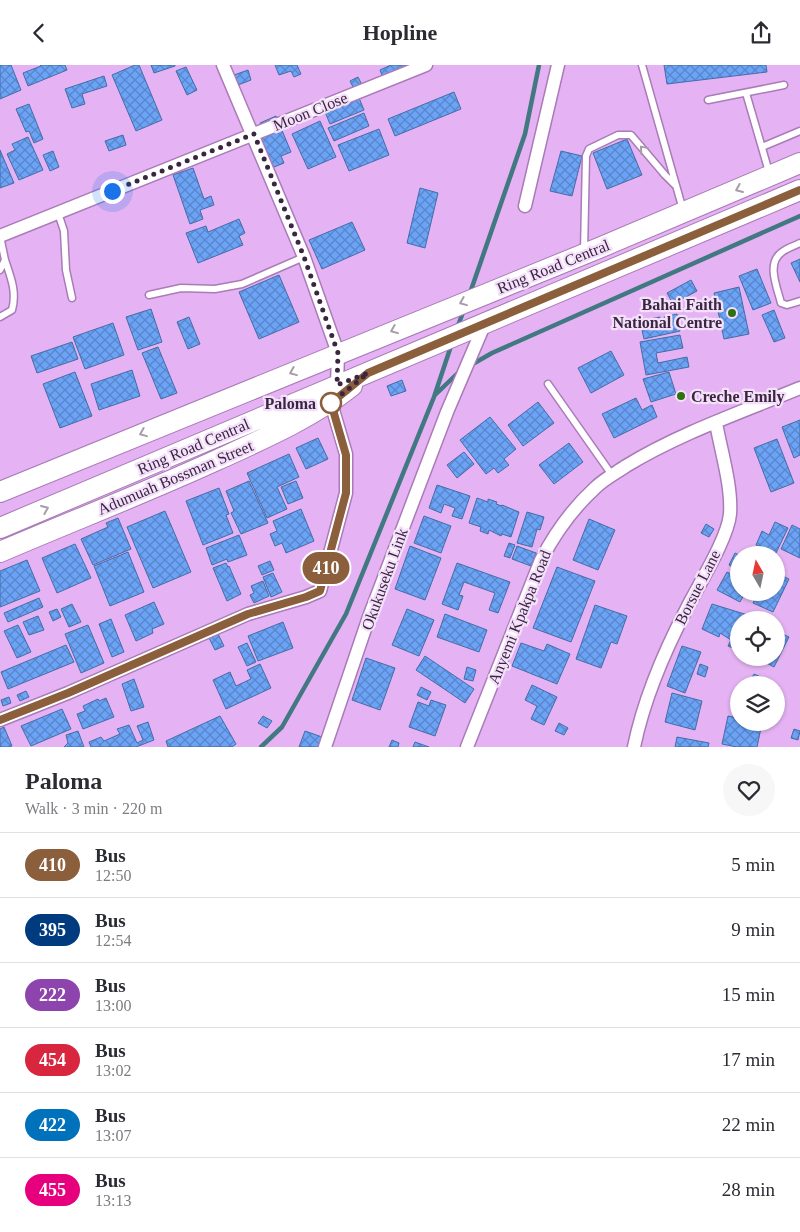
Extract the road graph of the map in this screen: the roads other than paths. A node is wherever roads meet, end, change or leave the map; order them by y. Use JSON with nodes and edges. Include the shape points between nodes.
{"nodes":[{"id":1,"x":223,"y":65,"type":"edge"},
{"id":2,"x":426,"y":65,"type":"edge"},
{"id":3,"x":558,"y":65,"type":"edge"},
{"id":4,"x":642,"y":65,"type":"edge"},
{"id":5,"x":784,"y":85,"type":"dead end"},
{"id":6,"x":746,"y":93,"type":"junction"},
{"id":7,"x":708,"y":100,"type":"dead end"},
{"id":8,"x":800,"y":131,"type":"edge"},
{"id":9,"x":254,"y":134,"type":"junction"},
{"id":10,"x":762,"y":147,"type":"junction"},
{"id":11,"x":800,"y":163,"type":"edge"},
{"id":12,"x":770,"y":176,"type":"junction"},
{"id":13,"x":676,"y":185,"type":"junction"},
{"id":14,"x":800,"y":190,"type":"edge"},
{"id":15,"x":525,"y":206,"type":"dead end"},
{"id":16,"x":684,"y":212,"type":"junction"},
{"id":17,"x":58,"y":213,"type":"junction"},
{"id":18,"x":0,"y":236,"type":"edge"},
{"id":19,"x":800,"y":243,"type":"edge"},
{"id":20,"x":584,"y":254,"type":"junction"},
{"id":21,"x":304,"y":257,"type":"junction"},
{"id":22,"x":5,"y":260,"type":"junction"},
{"id":23,"x":0,"y":270,"type":"edge"},
{"id":24,"x":149,"y":295,"type":"dead end"},
{"id":25,"x":72,"y":298,"type":"dead end"},
{"id":26,"x":800,"y":301,"type":"edge"},
{"id":27,"x":0,"y":317,"type":"edge"},
{"id":28,"x":479,"y":325,"type":"junction"},
{"id":29,"x":338,"y":353,"type":"junction"},
{"id":30,"x":368,"y":373,"type":"joint"},
{"id":31,"x":548,"y":384,"type":"dead end"},
{"id":32,"x":800,"y":388,"type":"edge"},
{"id":33,"x":334,"y":394,"type":"junction"},
{"id":34,"x":716,"y":423,"type":"junction"},
{"id":35,"x":612,"y":475,"type":"junction"},
{"id":36,"x":0,"y":492,"type":"edge"},
{"id":37,"x":0,"y":528,"type":"edge"},
{"id":38,"x":0,"y":552,"type":"edge"},
{"id":39,"x":0,"y":719,"type":"edge"},
{"id":40,"x":325,"y":747,"type":"edge"},
{"id":41,"x":467,"y":747,"type":"edge"},
{"id":42,"x":634,"y":747,"type":"edge"}],
"edges":[{"from":1,"to":9,"type":"street"},
{"from":2,"to":9,"type":"street","name":"Moon Close"},
{"from":3,"to":15,"type":"street"},
{"from":4,"to":13,"type":"lane"},
{"from":5,"to":6,"type":"lane"},
{"from":6,"to":7,"type":"lane"},
{"from":6,"to":10,"type":"lane"},
{"from":8,"to":10,"type":"lane"},
{"from":9,"to":17,"type":"street","name":"Moon Close"},
{"from":9,"to":21,"type":"street"},
{"from":10,"to":12,"type":"lane"},
{"from":11,"to":12,"type":"main road","name":"Ring Road Central"},
{"from":12,"to":16,"type":"main road","name":"Ring Road Central","one_way":true},
{"from":13,"to":16,"type":"lane"},
{"from":13,"to":20,"type":"lane","one_way":true,"via":[[631,135],[618,135],[589,149],[586,156]]},
{"from":14,"to":28,"type":"main road","name":"Ring Road Central"},
{"from":16,"to":20,"type":"main road","name":"Ring Road Central"},
{"from":17,"to":18,"type":"street","name":"Moon Close"},
{"from":17,"to":25,"type":"lane","via":[[64,231],[66,270]]},
{"from":18,"to":22,"type":"lane"},
{"from":19,"to":26,"type":"lane","via":[[782,252],[774,261],[781,303],[787,305]]},
{"from":20,"to":29,"type":"main road","name":"Ring Road Central","one_way":true},
{"from":21,"to":24,"type":"lane","via":[[242,284]]},
{"from":21,"to":29,"type":"street"},
{"from":22,"to":23,"type":"lane"},
{"from":22,"to":27,"type":"lane","via":[[15,299],[12,310]]},
{"from":28,"to":30,"type":"main road","name":"Ring Road Central"},
{"from":28,"to":40,"type":"street","name":"Okukuseku Link"},
{"from":29,"to":33,"type":"street"},
{"from":29,"to":36,"type":"main road","name":"Ring Road Central","one_way":true},
{"from":30,"to":33,"type":"main road","name":"Adumuah Bossman Street"},
{"from":31,"to":35,"type":"lane"},
{"from":32,"to":34,"type":"street","name":"Anyemi Kpakpa Road"},
{"from":37,"to":33,"type":"main road","name":"Ring Road Central","one_way":true},
{"from":33,"to":38,"type":"main road","name":"Adumuah Bossman Street","via":[[250,445]]},
{"from":33,"to":39,"type":"street","via":[[346,455],[346,493],[320,591],[248,614],[68,693]]},
{"from":34,"to":35,"type":"street","name":"Anyemi Kpakpa Road","via":[[643,456]]},
{"from":34,"to":42,"type":"street","name":"Borsue Lane","via":[[730,514],[724,535],[671,638],[648,697]]},
{"from":35,"to":41,"type":"street","name":"Anyemi Kpakpa Road","via":[[574,509],[540,560]]}]}
